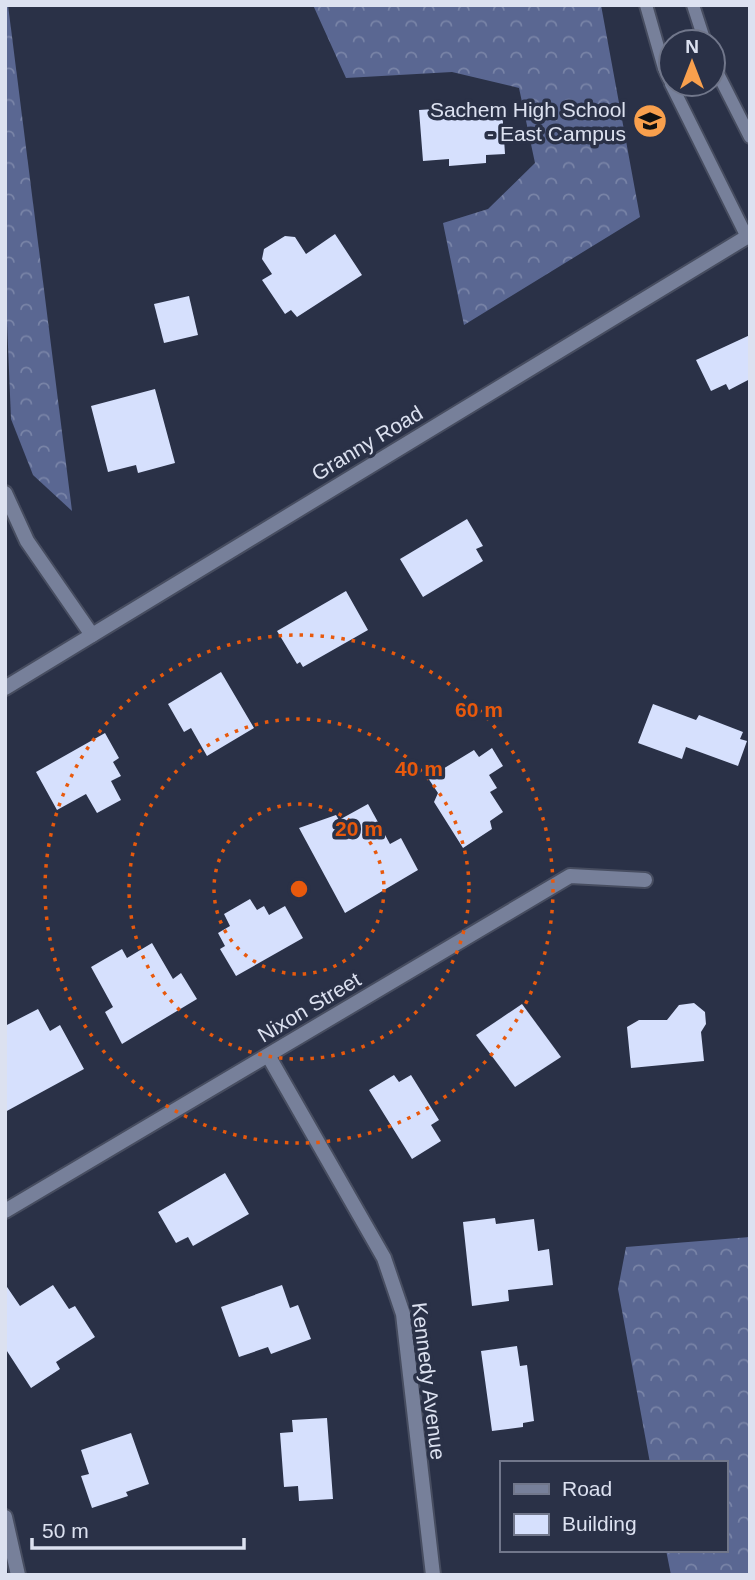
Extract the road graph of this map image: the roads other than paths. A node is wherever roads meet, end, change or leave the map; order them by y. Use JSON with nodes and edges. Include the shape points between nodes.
{"nodes":[{"id":1,"x":646,"y":5,"type":"edge"},
{"id":2,"x":693,"y":5,"type":"edge"},
{"id":3,"x":700,"y":28,"type":"edge"},
{"id":4,"x":657,"y":44,"type":"edge"},
{"id":5,"x":727,"y":92,"type":"edge"},
{"id":6,"x":678,"y":98,"type":"edge"},
{"id":7,"x":750,"y":137,"type":"edge"},
{"id":8,"x":748,"y":236,"type":"edge"},
{"id":9,"x":5,"y":493,"type":"edge"},
{"id":10,"x":92,"y":635,"type":"junction"},
{"id":11,"x":5,"y":688,"type":"edge"},
{"id":12,"x":645,"y":880,"type":"dead end"},
{"id":13,"x":269,"y":1057,"type":"junction"},
{"id":14,"x":5,"y":1211,"type":"edge"},
{"id":15,"x":5,"y":1517,"type":"edge"},
{"id":16,"x":19,"y":1575,"type":"edge"},
{"id":17,"x":433,"y":1575,"type":"edge"}],
"edges":[{"from":1,"to":4,"type":"lane"},
{"from":2,"to":3,"type":"lane"},
{"from":5,"to":7,"type":"lane"},
{"from":6,"to":8,"type":"lane"},
{"from":8,"to":10,"type":"street","name":"Granny Road"},
{"from":9,"to":10,"type":"street","via":[[27,541]]},
{"from":10,"to":11,"type":"street","name":"Granny Road"},
{"from":12,"to":13,"type":"street","name":"Nixon Street","via":[[570,876]]},
{"from":13,"to":14,"type":"street","name":"Nixon Street"},
{"from":13,"to":17,"type":"street","name":"Kennedy Avenue","via":[[384,1258],[403,1314]]},
{"from":15,"to":16,"type":"street"}]}
